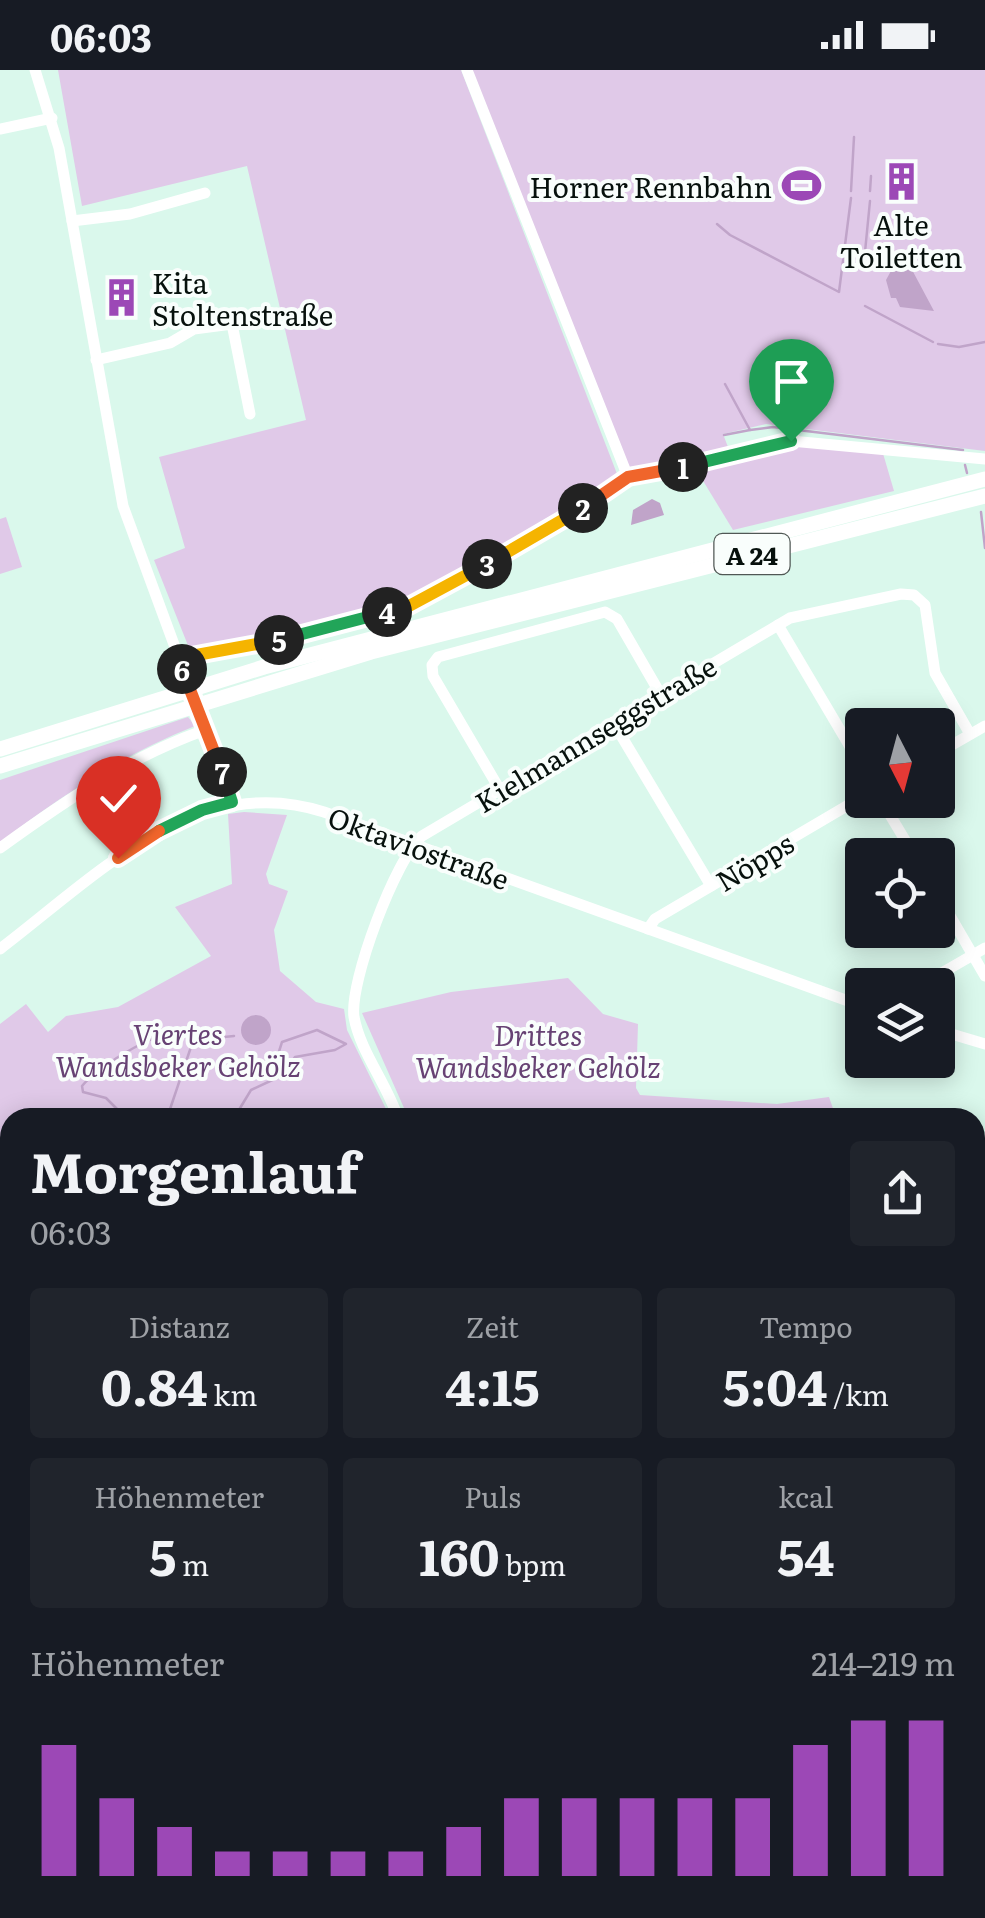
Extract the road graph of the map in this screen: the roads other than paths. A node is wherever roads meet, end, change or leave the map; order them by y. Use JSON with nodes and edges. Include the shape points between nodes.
{"nodes":[{"id":1,"x":35,"y":70,"type":"edge"},
{"id":2,"x":467,"y":70,"type":"edge"},
{"id":3,"x":52,"y":118,"type":"junction"},
{"id":4,"x":0,"y":129,"type":"edge"},
{"id":5,"x":205,"y":193,"type":"dead end"},
{"id":6,"x":72,"y":221,"type":"junction"},
{"id":7,"x":96,"y":360,"type":"junction"},
{"id":8,"x":250,"y":414,"type":"dead end"},
{"id":9,"x":985,"y":459,"type":"edge"},
{"id":10,"x":628,"y":477,"type":"junction"},
{"id":11,"x":985,"y":479,"type":"edge"},
{"id":12,"x":985,"y":496,"type":"edge"},
{"id":13,"x":778,"y":625,"type":"junction"},
{"id":14,"x":179,"y":662,"type":"junction"},
{"id":15,"x":661,"y":694,"type":"junction"},
{"id":16,"x":614,"y":722,"type":"junction"},
{"id":17,"x":985,"y":726,"type":"edge"},
{"id":18,"x":205,"y":730,"type":"junction"},
{"id":19,"x":970,"y":734,"type":"junction"},
{"id":20,"x":845,"y":738,"type":"edge"},
{"id":21,"x":955,"y":743,"type":"edge"},
{"id":22,"x":0,"y":748,"type":"edge"},
{"id":23,"x":0,"y":766,"type":"edge"},
{"id":24,"x":500,"y":790,"type":"junction"},
{"id":25,"x":232,"y":802,"type":"junction"},
{"id":26,"x":845,"y":806,"type":"edge"},
{"id":27,"x":412,"y":844,"type":"junction"},
{"id":28,"x":0,"y":848,"type":"edge"},
{"id":29,"x":712,"y":886,"type":"junction"},
{"id":30,"x":955,"y":924,"type":"edge"},
{"id":31,"x":648,"y":929,"type":"junction"},
{"id":32,"x":0,"y":948,"type":"edge"},
{"id":33,"x":985,"y":948,"type":"edge"},
{"id":34,"x":973,"y":955,"type":"junction"},
{"id":35,"x":950,"y":968,"type":"edge"},
{"id":36,"x":985,"y":976,"type":"edge"},
{"id":37,"x":845,"y":1000,"type":"edge"},
{"id":38,"x":955,"y":1035,"type":"edge"},
{"id":39,"x":985,"y":1044,"type":"edge"},
{"id":40,"x":393,"y":1108,"type":"edge"}],
"edges":[{"from":1,"to":3,"type":"street"},
{"from":2,"to":10,"type":"street"},
{"from":3,"to":4,"type":"street"},
{"from":3,"to":6,"type":"street"},
{"from":5,"to":6,"type":"street","via":[[130,214]]},
{"from":6,"to":7,"type":"street"},
{"from":7,"to":8,"type":"street","via":[[232,324]]},
{"from":7,"to":14,"type":"street","via":[[123,506]]},
{"from":9,"to":10,"type":"street","via":[[776,442]]},
{"from":10,"to":14,"type":"street","via":[[409,606]]},
{"from":11,"to":22,"type":"highway","number":"A 24","via":[[300,657]]},
{"from":12,"to":23,"type":"highway","number":"A 24","via":[[303,671]]},
{"from":13,"to":15,"type":"street","name":"Kielmannseggstraße"},
{"from":13,"to":19,"type":"street","name":"Kielmannseggstraße","via":[[819,608],[914,595],[927,610],[928,647],[939,683]]},
{"from":13,"to":20,"type":"street"},
{"from":14,"to":18,"type":"street"},
{"from":15,"to":16,"type":"street","name":"Kielmannseggstraße"},
{"from":15,"to":24,"type":"street","via":[[617,620],[605,612],[438,657],[433,676]]},
{"from":16,"to":24,"type":"street","name":"Kielmannseggstraße"},
{"from":16,"to":29,"type":"street"},
{"from":17,"to":19,"type":"street"},
{"from":18,"to":25,"type":"street"},
{"from":18,"to":28,"type":"street","via":[[153,748],[100,778]]},
{"from":19,"to":21,"type":"street"},
{"from":24,"to":27,"type":"street","name":"Kielmannseggstraße"},
{"from":25,"to":27,"type":"street","name":"Oktaviostraße","via":[[293,803]]},
{"from":25,"to":32,"type":"street","name":"Oktaviostraße","via":[[166,826]]},
{"from":26,"to":29,"type":"street","name":"Nöpps"},
{"from":27,"to":31,"type":"street","name":"Oktaviostraße"},
{"from":27,"to":40,"type":"street","via":[[353,1008]]},
{"from":29,"to":31,"type":"street","name":"Nöpps"},
{"from":30,"to":34,"type":"street"},
{"from":31,"to":37,"type":"street","name":"Oktaviostraße"},
{"from":33,"to":34,"type":"street"},
{"from":34,"to":35,"type":"street"},
{"from":34,"to":36,"type":"street"},
{"from":38,"to":39,"type":"street"}]}
